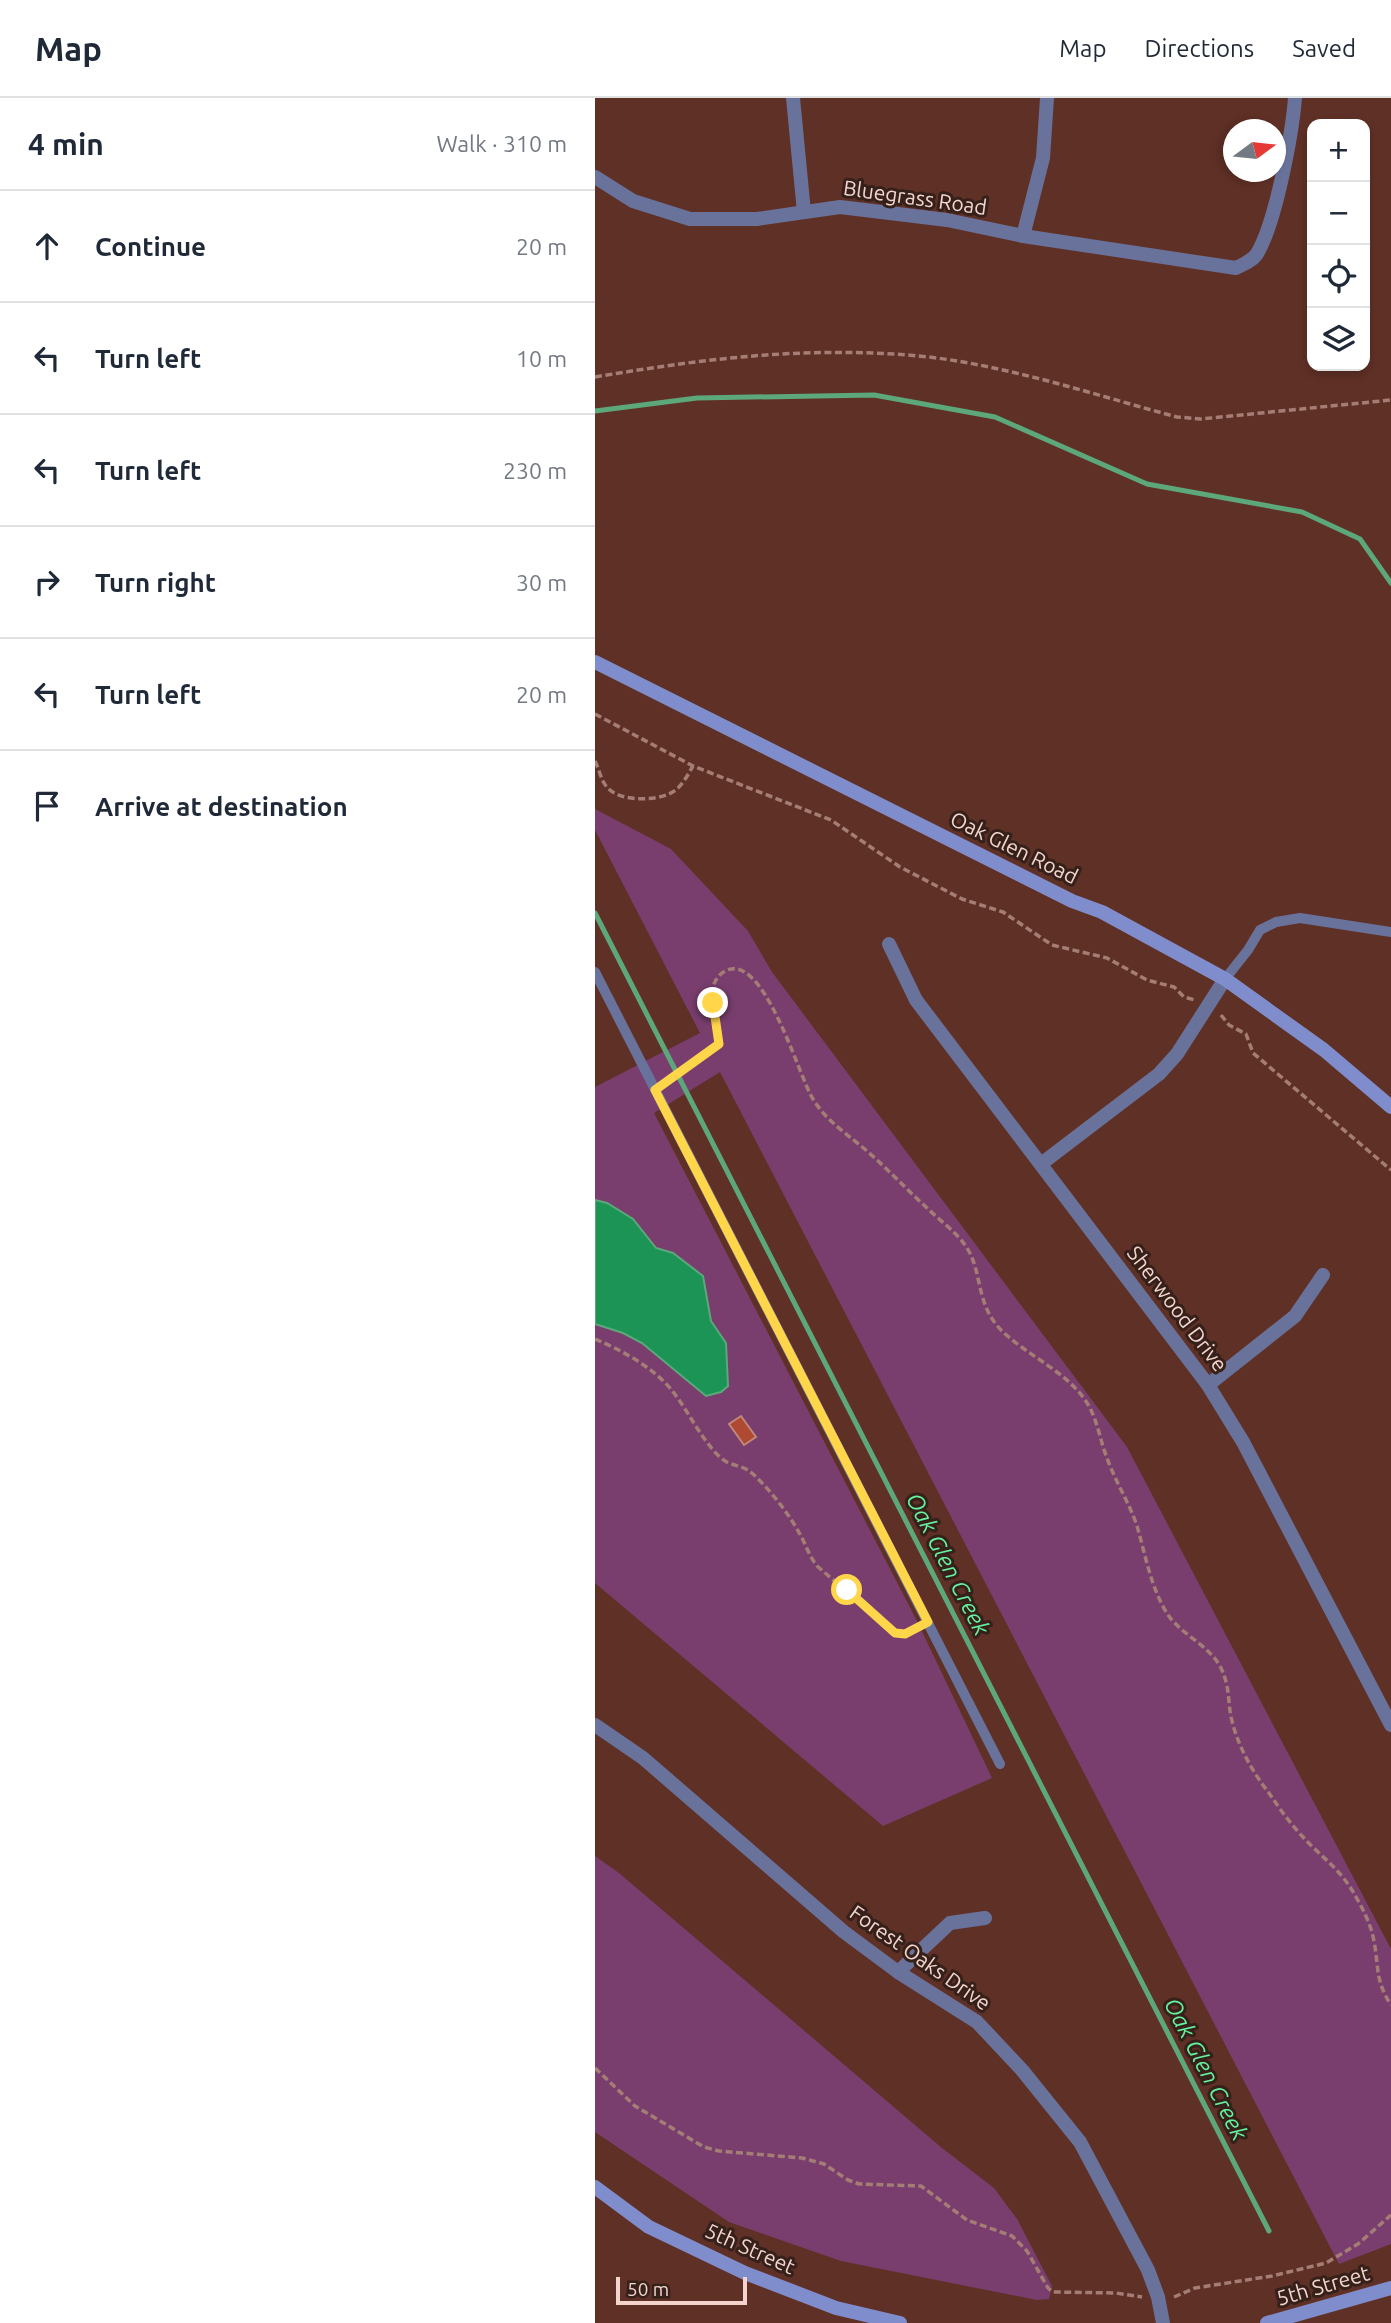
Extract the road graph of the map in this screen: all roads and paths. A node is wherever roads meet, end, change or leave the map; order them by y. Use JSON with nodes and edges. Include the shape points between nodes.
{"nodes":[{"id":1,"x":793,"y":98,"type":"edge"},
{"id":2,"x":1047,"y":98,"type":"edge"},
{"id":3,"x":1295,"y":98,"type":"edge"},
{"id":4,"x":595,"y":177,"type":"edge"},
{"id":5,"x":804,"y":212,"type":"junction"},
{"id":6,"x":1023,"y":236,"type":"junction"},
{"id":7,"x":595,"y":377,"type":"edge"},
{"id":8,"x":1391,"y":400,"type":"edge"},
{"id":9,"x":595,"y":662,"type":"edge"},
{"id":10,"x":595,"y":714,"type":"edge"},
{"id":11,"x":595,"y":761,"type":"edge"},
{"id":12,"x":693,"y":766,"type":"junction"},
{"id":13,"x":1391,"y":932,"type":"edge"},
{"id":14,"x":890,"y":944,"type":"dead end"},
{"id":15,"x":595,"y":972,"type":"edge"},
{"id":16,"x":1225,"y":979,"type":"junction"},
{"id":17,"x":1210,"y":1003,"type":"junction"},
{"id":18,"x":655,"y":1090,"type":"junction"},
{"id":19,"x":1391,"y":1107,"type":"edge"},
{"id":20,"x":1041,"y":1164,"type":"junction"},
{"id":21,"x":1391,"y":1170,"type":"edge"},
{"id":22,"x":1323,"y":1275,"type":"dead end"},
{"id":23,"x":595,"y":1339,"type":"edge"},
{"id":24,"x":1208,"y":1385,"type":"junction"},
{"id":25,"x":928,"y":1622,"type":"junction"},
{"id":26,"x":595,"y":1725,"type":"edge"},
{"id":27,"x":1391,"y":1725,"type":"edge"},
{"id":28,"x":1000,"y":1764,"type":"dead end"},
{"id":29,"x":985,"y":1918,"type":"dead end"},
{"id":30,"x":898,"y":1972,"type":"junction"},
{"id":31,"x":1391,"y":2005,"type":"edge"},
{"id":32,"x":595,"y":2068,"type":"edge"},
{"id":33,"x":595,"y":2187,"type":"edge"},
{"id":34,"x":1391,"y":2215,"type":"edge"},
{"id":35,"x":1391,"y":2288,"type":"edge"},
{"id":36,"x":1158,"y":2297,"type":"junction"},
{"id":37,"x":899,"y":2323,"type":"edge"},
{"id":38,"x":1163,"y":2323,"type":"edge"},
{"id":39,"x":1267,"y":2323,"type":"edge"}],
"edges":[{"from":1,"to":5,"type":"street"},
{"from":2,"to":6,"type":"street","via":[[1043,158]]},
{"from":3,"to":6,"type":"street","name":"Bluegrass Road","via":[[1277,195],[1264,237],[1257,255],[1236,268]]},
{"from":4,"to":5,"type":"street","name":"Bluegrass Road","via":[[633,201],[690,219],[757,219]]},
{"from":5,"to":6,"type":"street","name":"Bluegrass Road","via":[[840,207],[947,220]]},
{"from":7,"to":8,"type":"path","via":[[750,355],[843,352],[929,357],[1011,372],[1177,417],[1201,419]]},
{"from":9,"to":16,"type":"main road","name":"Oak Glen Road","via":[[1102,912]]},
{"from":10,"to":12,"type":"path"},
{"from":11,"to":12,"type":"path","via":[[607,788],[624,797],[669,794],[681,786]]},
{"from":12,"to":17,"type":"path","via":[[831,820],[900,867],[962,899],[1003,912],[1052,945],[1107,958],[1147,980],[1174,987],[1184,997]]},
{"from":13,"to":16,"type":"lane","via":[[1300,918],[1276,922],[1260,930]]},
{"from":14,"to":20,"type":"street","name":"Sherwood Drive","via":[[916,1000]]},
{"from":15,"to":18,"type":"lane"},
{"from":16,"to":17,"type":"street"},
{"from":16,"to":19,"type":"main road","name":"Oak Glen Road","via":[[1324,1050]]},
{"from":17,"to":20,"type":"street","via":[[1159,1074]]},
{"from":17,"to":21,"type":"path","via":[[1229,1025],[1246,1034],[1253,1052]]},
{"from":18,"to":25,"type":"lane"},
{"from":18,"to":31,"type":"path","via":[[719,1044],[715,981],[724,971],[743,971],[762,988],[803,1082],[823,1114],[963,1242],[986,1310],[1001,1330],[1081,1395],[1131,1508],[1163,1607],[1219,1665],[1230,1691],[1231,1720],[1267,1791],[1303,1837],[1346,1880],[1358,1900],[1374,1938],[1382,1992]]},
{"from":20,"to":24,"type":"street","name":"Sherwood Drive"},
{"from":22,"to":24,"type":"street","via":[[1296,1316]]},
{"from":23,"to":25,"type":"path","via":[[660,1377],[711,1448],[727,1463],[751,1472],[786,1512],[817,1566],[895,1633],[905,1634]]},
{"from":24,"to":27,"type":"street","name":"Sherwood Drive","via":[[1243,1442]]},
{"from":25,"to":28,"type":"lane"},
{"from":26,"to":30,"type":"street","name":"Forest Oaks Drive","via":[[643,1758],[844,1932]]},
{"from":29,"to":30,"type":"street","via":[[950,1923]]},
{"from":30,"to":36,"type":"street","name":"Forest Oaks Drive","via":[[977,2022],[1072,2131],[1137,2247]]},
{"from":32,"to":36,"type":"path","via":[[635,2106],[704,2147],[802,2158],[824,2164],[859,2184],[921,2186],[967,2220],[1011,2236],[1027,2251],[1053,2292]]},
{"from":33,"to":37,"type":"main road","name":"5th Street","via":[[649,2227],[745,2273],[836,2308]]},
{"from":34,"to":36,"type":"path","via":[[1333,2260],[1257,2279],[1195,2288],[1176,2297]]},
{"from":35,"to":39,"type":"main road","name":"5th Street"},
{"from":36,"to":38,"type":"street","name":"Forest Oaks Drive"}]}
